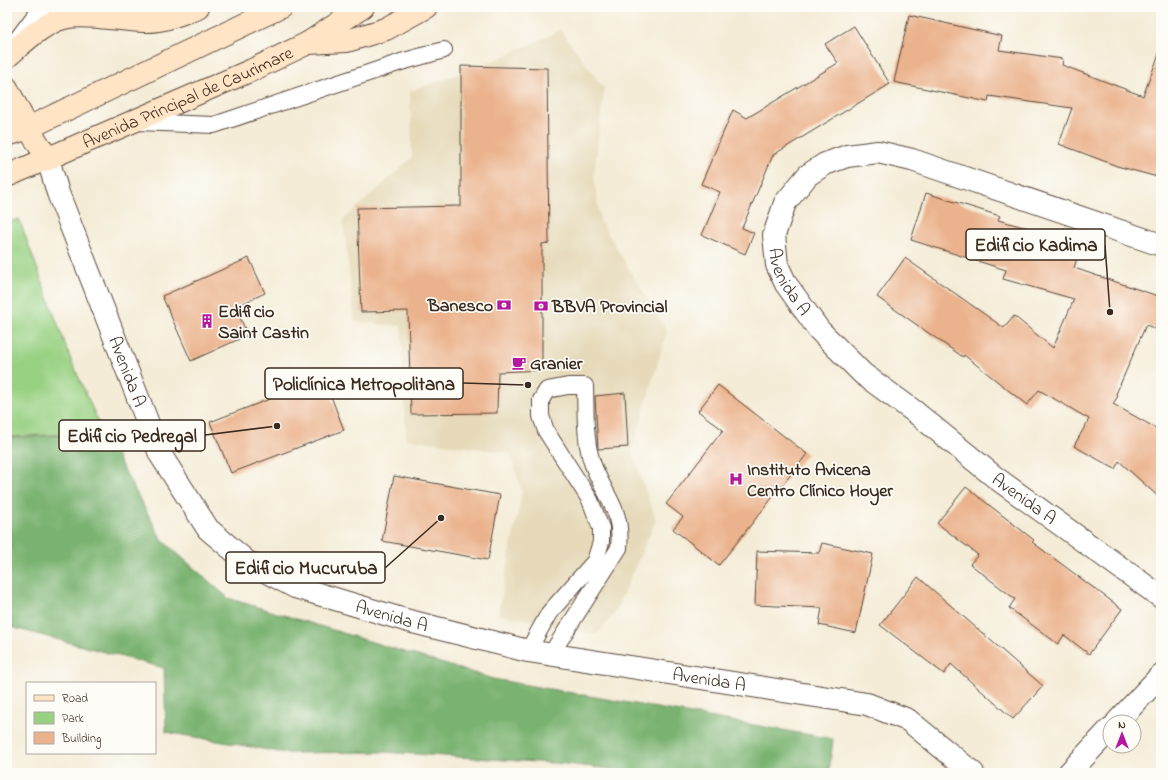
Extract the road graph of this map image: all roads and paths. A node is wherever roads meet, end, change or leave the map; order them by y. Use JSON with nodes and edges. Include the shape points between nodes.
{"nodes":[{"id":1,"x":45,"y":7,"type":"edge"},
{"id":2,"x":198,"y":7,"type":"edge"},
{"id":3,"x":281,"y":7,"type":"edge"},
{"id":4,"x":363,"y":7,"type":"edge"},
{"id":5,"x":426,"y":7,"type":"edge"},
{"id":6,"x":308,"y":43,"type":"junction"},
{"id":7,"x":444,"y":50,"type":"dead end"},
{"id":8,"x":7,"y":57,"type":"edge"},
{"id":9,"x":7,"y":88,"type":"edge"},
{"id":10,"x":133,"y":122,"type":"junction"},
{"id":11,"x":28,"y":128,"type":"junction"},
{"id":12,"x":7,"y":135,"type":"edge"},
{"id":13,"x":48,"y":159,"type":"junction"},
{"id":14,"x":7,"y":162,"type":"edge"},
{"id":15,"x":7,"y":176,"type":"edge"},
{"id":16,"x":1161,"y":245,"type":"edge"},
{"id":17,"x":1161,"y":597,"type":"edge"},
{"id":18,"x":528,"y":651,"type":"junction"},
{"id":19,"x":551,"y":654,"type":"junction"},
{"id":20,"x":1161,"y":675,"type":"edge"},
{"id":21,"x":1124,"y":714,"type":"edge"},
{"id":22,"x":1102,"y":738,"type":"edge"},
{"id":23,"x":974,"y":773,"type":"edge"},
{"id":24,"x":1070,"y":773,"type":"edge"}],
"edges":[{"from":1,"to":8,"type":"street"},
{"from":2,"to":8,"type":"main road","via":[[178,16],[144,22],[65,17],[36,33]]},
{"from":3,"to":11,"type":"main road"},
{"from":4,"to":6,"type":"main road","name":"Avenida Principal de Caurimare"},
{"from":5,"to":6,"type":"main road","via":[[386,29],[347,42]]},
{"from":6,"to":10,"type":"main road","name":"Avenida Principal de Caurimare"},
{"from":7,"to":10,"type":"lane","via":[[214,125]]},
{"from":9,"to":11,"type":"main road"},
{"from":10,"to":13,"type":"main road","name":"Avenida Principal de Caurimare"},
{"from":11,"to":12,"type":"main road"},
{"from":11,"to":13,"type":"main road"},
{"from":13,"to":14,"type":"main road","via":[[18,159]]},
{"from":13,"to":15,"type":"main road","name":"Avenida Principal de Caurimare"},
{"from":13,"to":18,"type":"street","name":"Avenida A","via":[[58,193],[160,454],[208,529],[246,561],[295,587],[405,620]]},
{"from":16,"to":17,"type":"street","name":"Avenida A","via":[[912,160],[878,152],[847,156],[825,164],[808,175],[785,203],[774,235],[777,265],[796,299],[819,330],[862,374],[915,412],[996,478]]},
{"from":18,"to":19,"type":"street","name":"Avenida A"},
{"from":18,"to":19,"type":"lane","via":[[549,613],[595,561],[601,542],[601,528],[590,500],[546,431],[541,416],[541,400],[548,390],[585,386],[588,443],[593,465],[613,504],[621,533],[620,548]]},
{"from":19,"to":23,"type":"street","name":"Avenida A","via":[[867,704],[908,720]]},
{"from":20,"to":21,"type":"street"},
{"from":22,"to":24,"type":"street"}]}
